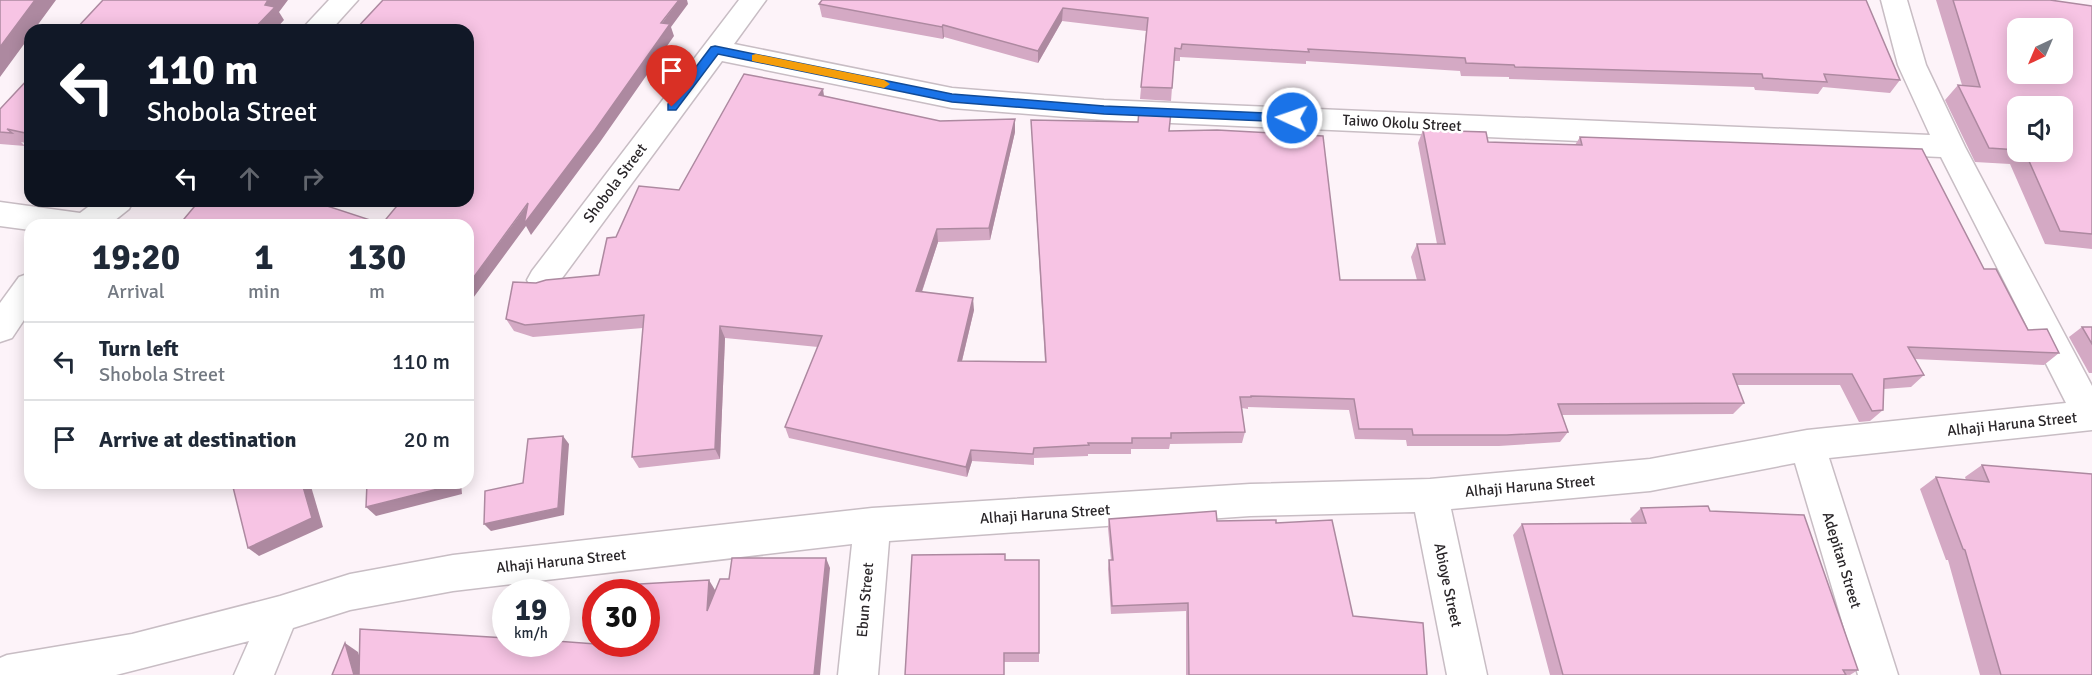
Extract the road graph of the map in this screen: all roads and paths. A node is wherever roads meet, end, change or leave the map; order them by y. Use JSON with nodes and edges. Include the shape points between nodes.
{"nodes":[{"id":1,"x":345,"y":0,"type":"edge"},
{"id":2,"x":753,"y":0,"type":"edge"},
{"id":3,"x":1894,"y":0,"type":"edge"},
{"id":4,"x":321,"y":24,"type":"edge"},
{"id":5,"x":715,"y":50,"type":"junction"},
{"id":6,"x":1950,"y":147,"type":"junction"},
{"id":7,"x":110,"y":207,"type":"edge"},
{"id":8,"x":0,"y":214,"type":"edge"},
{"id":9,"x":36,"y":219,"type":"edge"},
{"id":10,"x":95,"y":219,"type":"edge"},
{"id":11,"x":543,"y":280,"type":"edge"},
{"id":12,"x":24,"y":294,"type":"edge"},
{"id":13,"x":0,"y":328,"type":"edge"},
{"id":14,"x":2091,"y":415,"type":"edge"},
{"id":15,"x":1807,"y":445,"type":"junction"},
{"id":16,"x":1430,"y":495,"type":"junction"},
{"id":17,"x":872,"y":525,"type":"junction"},
{"id":18,"x":280,"y":614,"type":"junction"},
{"id":19,"x":7,"y":675,"type":"edge"},
{"id":20,"x":254,"y":675,"type":"edge"},
{"id":21,"x":858,"y":675,"type":"edge"},
{"id":22,"x":1467,"y":675,"type":"edge"},
{"id":23,"x":1878,"y":675,"type":"edge"}],
"edges":[{"from":1,"to":4,"type":"street"},
{"from":2,"to":5,"type":"street","name":"Shobola Street"},
{"from":3,"to":6,"type":"street","via":[[1912,66]]},
{"from":5,"to":6,"type":"street","name":"Taiwo Okolu Street","via":[[952,98],[1104,110]]},
{"from":5,"to":11,"type":"street","name":"Shobola Street"},
{"from":6,"to":14,"type":"street"},
{"from":7,"to":10,"type":"street"},
{"from":8,"to":9,"type":"street"},
{"from":12,"to":13,"type":"street"},
{"from":14,"to":15,"type":"street","name":"Alhaji Haruna Street"},
{"from":15,"to":16,"type":"street","name":"Alhaji Haruna Street","via":[[1650,475]]},
{"from":15,"to":23,"type":"street","name":"Adepitan Street"},
{"from":16,"to":17,"type":"street","name":"Alhaji Haruna Street","via":[[1250,500]]},
{"from":16,"to":22,"type":"street","name":"Abioye Street"},
{"from":17,"to":18,"type":"street","name":"Alhaji Haruna Street","via":[[453,573],[350,592]]},
{"from":17,"to":21,"type":"street","name":"Ebun Street"},
{"from":18,"to":19,"type":"street","name":"Alhaji Haruna Street","via":[[132,653]]},
{"from":18,"to":20,"type":"street"}]}
